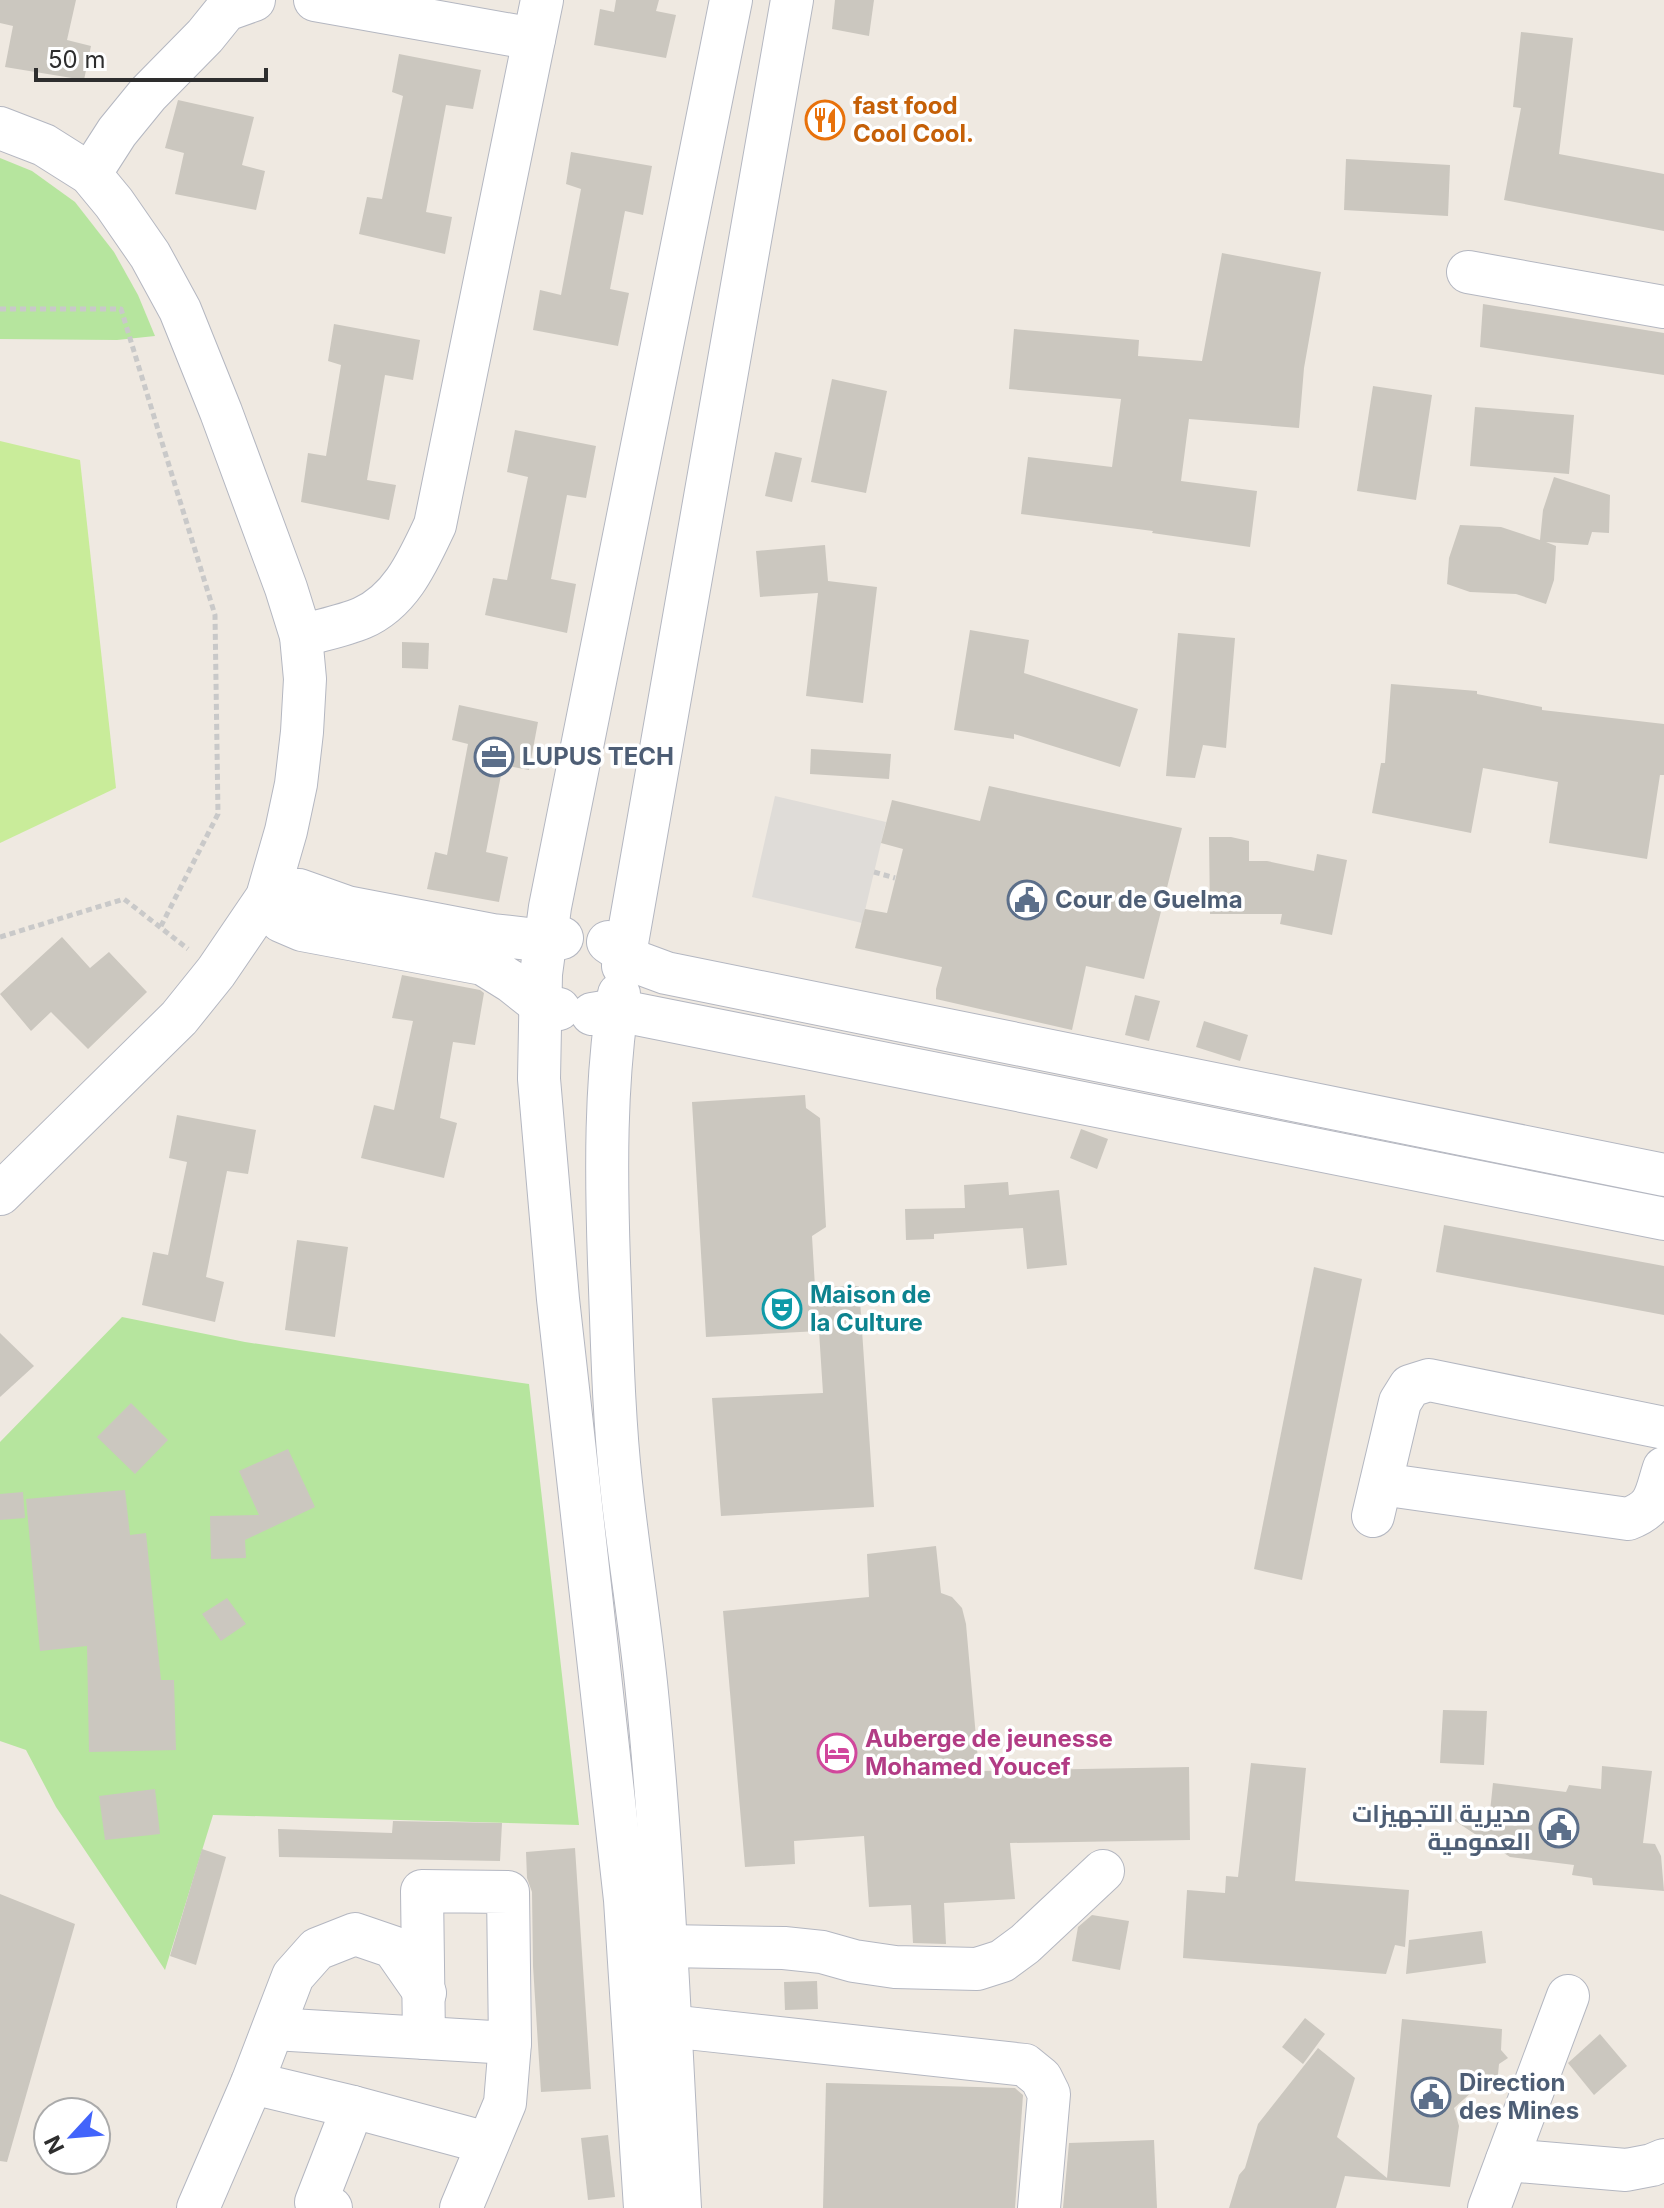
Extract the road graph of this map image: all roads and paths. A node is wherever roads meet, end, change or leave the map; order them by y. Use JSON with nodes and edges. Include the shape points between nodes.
{"nodes":[{"id":1,"x":315,"y":0,"type":"edge"},
{"id":2,"x":731,"y":0,"type":"edge"},
{"id":3,"x":792,"y":0,"type":"edge"},
{"id":4,"x":236,"y":3,"type":"edge"},
{"id":5,"x":538,"y":20,"type":"edge"},
{"id":6,"x":0,"y":128,"type":"edge"},
{"id":7,"x":90,"y":174,"type":"junction"},
{"id":8,"x":1468,"y":272,"type":"dead end"},
{"id":9,"x":1664,"y":307,"type":"edge"},
{"id":10,"x":0,"y":309,"type":"edge"},
{"id":11,"x":301,"y":636,"type":"junction"},
{"id":12,"x":286,"y":831,"type":"junction"},
{"id":13,"x":874,"y":872,"type":"dead end"},
{"id":14,"x":895,"y":878,"type":"dead end"},
{"id":15,"x":267,"y":897,"type":"junction"},
{"id":16,"x":308,"y":913,"type":"junction"},
{"id":17,"x":160,"y":928,"type":"junction"},
{"id":18,"x":0,"y":937,"type":"edge"},
{"id":19,"x":216,"y":972,"type":"junction"},
{"id":20,"x":585,"y":977,"type":"junction"},
{"id":21,"x":1664,"y":1175,"type":"edge"},
{"id":22,"x":0,"y":1194,"type":"edge"},
{"id":23,"x":1664,"y":1219,"type":"edge"},
{"id":24,"x":1664,"y":1428,"type":"edge"},
{"id":25,"x":1664,"y":1468,"type":"edge"},
{"id":26,"x":1103,"y":1871,"type":"dead end"},
{"id":27,"x":665,"y":1946,"type":"junction"},
{"id":28,"x":425,"y":1993,"type":"junction"},
{"id":29,"x":1568,"y":1996,"type":"dead end"},
{"id":30,"x":669,"y":2026,"type":"junction"},
{"id":31,"x":274,"y":2029,"type":"junction"},
{"id":32,"x":424,"y":2038,"type":"junction"},
{"id":33,"x":510,"y":2043,"type":"junction"},
{"id":34,"x":252,"y":2083,"type":"junction"},
{"id":35,"x":353,"y":2107,"type":"junction"},
{"id":36,"x":487,"y":2143,"type":"junction"},
{"id":37,"x":1507,"y":2160,"type":"junction"},
{"id":38,"x":1664,"y":2160,"type":"edge"},
{"id":39,"x":198,"y":2208,"type":"edge"},
{"id":40,"x":331,"y":2208,"type":"edge"},
{"id":41,"x":461,"y":2208,"type":"edge"},
{"id":42,"x":645,"y":2208,"type":"edge"},
{"id":43,"x":680,"y":2208,"type":"edge"},
{"id":44,"x":1039,"y":2208,"type":"edge"},
{"id":45,"x":1489,"y":2208,"type":"edge"}],
"edges":[{"from":1,"to":5,"type":"street"},
{"from":2,"to":20,"type":"street","via":[[550,907]]},
{"from":3,"to":20,"type":"street"},
{"from":4,"to":7,"type":"street","via":[[148,94]]},
{"from":5,"to":11,"type":"street","via":[[435,525],[416,567],[393,597],[364,618]]},
{"from":6,"to":7,"type":"street","via":[[44,145]]},
{"from":7,"to":11,"type":"street","via":[[150,255],[180,310]]},
{"from":8,"to":9,"type":"street"},
{"from":10,"to":17,"type":"path","via":[[121,309],[215,615],[218,814]]},
{"from":11,"to":12,"type":"street","via":[[302,732]]},
{"from":12,"to":15,"type":"street"},
{"from":12,"to":16,"type":"street"},
{"from":13,"to":14,"type":"path"},
{"from":15,"to":16,"type":"street","via":[[299,890]]},
{"from":15,"to":19,"type":"street"},
{"from":16,"to":19,"type":"street"},
{"from":16,"to":20,"type":"street","via":[[347,907],[493,935]]},
{"from":16,"to":20,"type":"street","via":[[483,964],[512,982]]},
{"from":17,"to":18,"type":"path","via":[[124,899]]},
{"from":17,"to":19,"type":"path"},
{"from":19,"to":22,"type":"street","via":[[179,1018]]},
{"from":20,"to":21,"type":"street","via":[[639,963],[666,973]]},
{"from":20,"to":23,"type":"street"},
{"from":20,"to":27,"type":"street","via":[[610,1067],[614,1383],[657,1798]]},
{"from":20,"to":42,"type":"street","via":[[539,1079],[556,1284],[625,1900]]},
{"from":24,"to":25,"type":"street","via":[[1429,1380],[1410,1386],[1400,1402],[1377,1500],[1628,1519],[1652,1505]]},
{"from":26,"to":27,"type":"street","via":[[1025,1944],[1002,1961],[977,1969],[895,1967],[784,1948]]},
{"from":27,"to":30,"type":"street"},
{"from":28,"to":31,"type":"street","via":[[393,1947],[355,1934],[317,1949],[293,1976]]},
{"from":28,"to":32,"type":"street"},
{"from":28,"to":33,"type":"street","via":[[422,1891],[508,1892]]},
{"from":29,"to":37,"type":"street"},
{"from":30,"to":43,"type":"street"},
{"from":30,"to":44,"type":"street","via":[[1025,2065],[1041,2078],[1049,2094]]},
{"from":31,"to":32,"type":"street"},
{"from":31,"to":34,"type":"street"},
{"from":32,"to":33,"type":"street"},
{"from":33,"to":36,"type":"street","via":[[505,2103]]},
{"from":34,"to":35,"type":"street"},
{"from":34,"to":39,"type":"street"},
{"from":35,"to":36,"type":"street"},
{"from":35,"to":40,"type":"street","via":[[316,2202]]},
{"from":36,"to":41,"type":"street"},
{"from":37,"to":38,"type":"street","via":[[1626,2170]]},
{"from":37,"to":45,"type":"street"}]}
